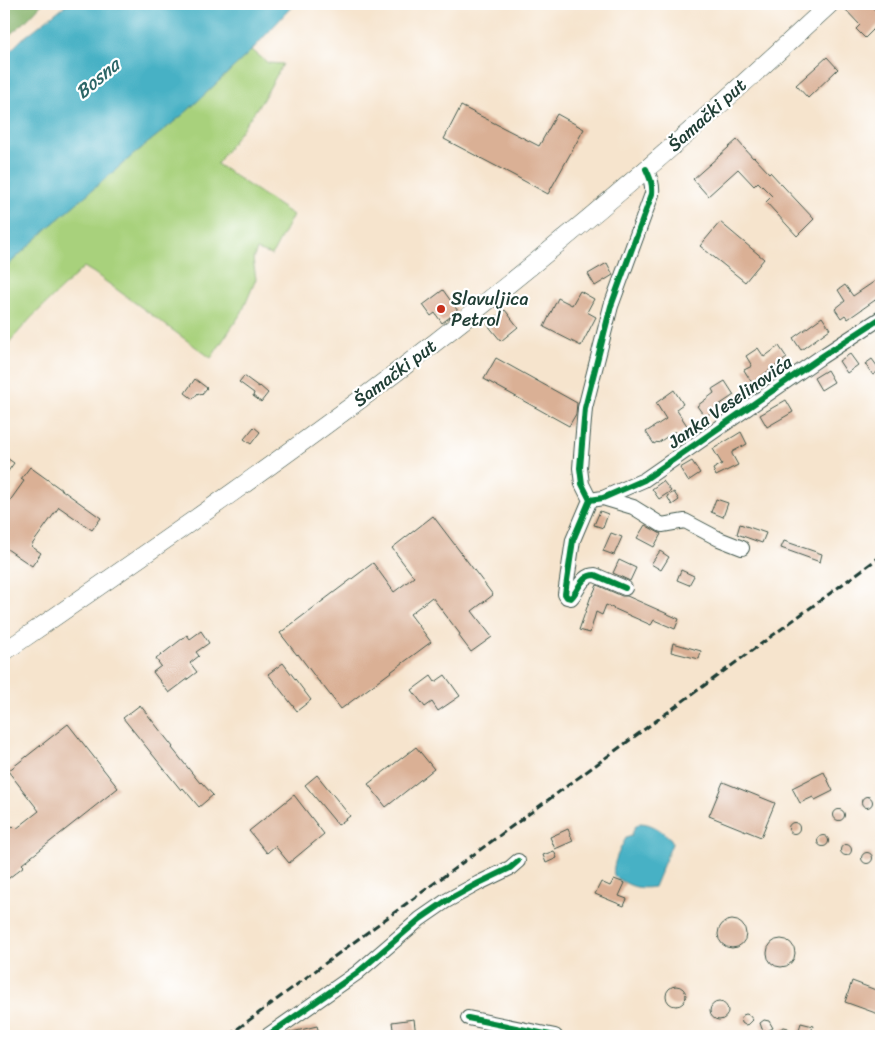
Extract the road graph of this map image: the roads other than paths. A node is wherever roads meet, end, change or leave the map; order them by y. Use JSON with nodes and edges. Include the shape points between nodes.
{"nodes":[{"id":1,"x":830,"y":4,"type":"edge"},
{"id":2,"x":646,"y":169,"type":"junction"},
{"id":3,"x":881,"y":318,"type":"edge"},
{"id":4,"x":597,"y":499,"type":"junction"},
{"id":5,"x":742,"y":548,"type":"dead end"},
{"id":6,"x":625,"y":588,"type":"dead end"},
{"id":7,"x":4,"y":652,"type":"edge"},
{"id":8,"x":518,"y":861,"type":"dead end"},
{"id":9,"x":468,"y":1018,"type":"dead end"},
{"id":10,"x":268,"y":1036,"type":"edge"},
{"id":11,"x":555,"y":1036,"type":"edge"}],
"edges":[{"from":1,"to":2,"type":"main road","name":"Šamački put"},
{"from":2,"to":4,"type":"street","via":[[653,186],[652,194],[611,306],[585,408],[580,468],[582,484]]},
{"from":2,"to":7,"type":"main road","name":"Šamački put","via":[[437,341],[290,452]]},
{"from":3,"to":4,"type":"street","name":"Janka Veselinovića","via":[[644,480]]},
{"from":4,"to":5,"type":"street","via":[[633,508],[662,525],[685,521]]},
{"from":4,"to":6,"type":"street","via":[[573,540],[565,594],[571,598],[574,596],[580,583],[590,575]]},
{"from":8,"to":10,"type":"street","via":[[446,900],[357,973]]},
{"from":9,"to":11,"type":"street"}]}
